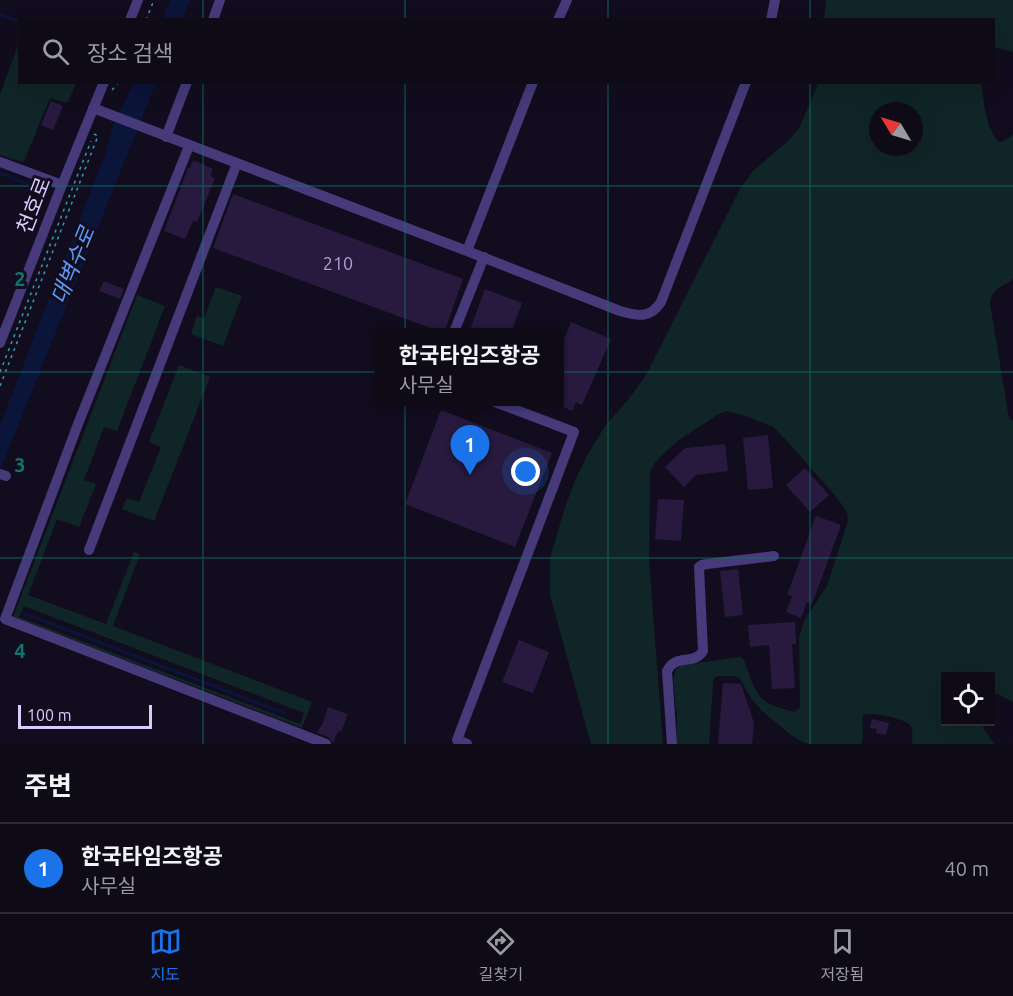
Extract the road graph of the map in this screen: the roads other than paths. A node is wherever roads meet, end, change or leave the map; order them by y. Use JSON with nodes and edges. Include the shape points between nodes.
{"nodes":[{"id":1,"x":138,"y":0,"type":"edge"},
{"id":2,"x":220,"y":0,"type":"edge"},
{"id":3,"x":567,"y":0,"type":"edge"},
{"id":4,"x":775,"y":0,"type":"edge"},
{"id":5,"x":131,"y":18,"type":"edge"},
{"id":6,"x":214,"y":18,"type":"edge"},
{"id":7,"x":559,"y":18,"type":"edge"},
{"id":8,"x":771,"y":18,"type":"edge"},
{"id":9,"x":187,"y":84,"type":"edge"},
{"id":10,"x":532,"y":84,"type":"edge"},
{"id":11,"x":746,"y":84,"type":"edge"},
{"id":12,"x":108,"y":87,"type":"edge"},
{"id":13,"x":93,"y":108,"type":"junction"},
{"id":14,"x":166,"y":137,"type":"junction"},
{"id":15,"x":189,"y":146,"type":"junction"},
{"id":16,"x":0,"y":162,"type":"edge"},
{"id":17,"x":237,"y":163,"type":"junction"},
{"id":18,"x":62,"y":185,"type":"junction"},
{"id":19,"x":467,"y":250,"type":"junction"},
{"id":20,"x":484,"y":257,"type":"junction"},
{"id":21,"x":456,"y":328,"type":"edge"},
{"id":22,"x":0,"y":343,"type":"edge"},
{"id":23,"x":506,"y":406,"type":"edge"},
{"id":24,"x":89,"y":550,"type":"dead end"},
{"id":25,"x":774,"y":556,"type":"dead end"},
{"id":26,"x":326,"y":744,"type":"edge"},
{"id":27,"x":467,"y":744,"type":"edge"},
{"id":28,"x":672,"y":744,"type":"edge"}],
"edges":[{"from":1,"to":5,"type":"street"},
{"from":2,"to":6,"type":"street"},
{"from":3,"to":7,"type":"street"},
{"from":4,"to":8,"type":"street"},
{"from":9,"to":14,"type":"street"},
{"from":10,"to":19,"type":"street"},
{"from":11,"to":20,"type":"street","via":[[666,289],[652,312],[638,316],[620,311]]},
{"from":12,"to":13,"type":"street","name":"천호로"},
{"from":13,"to":14,"type":"street"},
{"from":13,"to":18,"type":"street","name":"천호로"},
{"from":14,"to":15,"type":"street"},
{"from":15,"to":17,"type":"street"},
{"from":15,"to":26,"type":"street","via":[[5,619]]},
{"from":16,"to":18,"type":"street"},
{"from":17,"to":19,"type":"street"},
{"from":17,"to":24,"type":"street"},
{"from":18,"to":22,"type":"street","name":"천호로"},
{"from":19,"to":20,"type":"street"},
{"from":20,"to":21,"type":"street"},
{"from":23,"to":27,"type":"street","via":[[574,432],[457,740]]},
{"from":25,"to":28,"type":"street","via":[[699,567],[703,651],[697,658],[672,663],[667,671]]}]}
